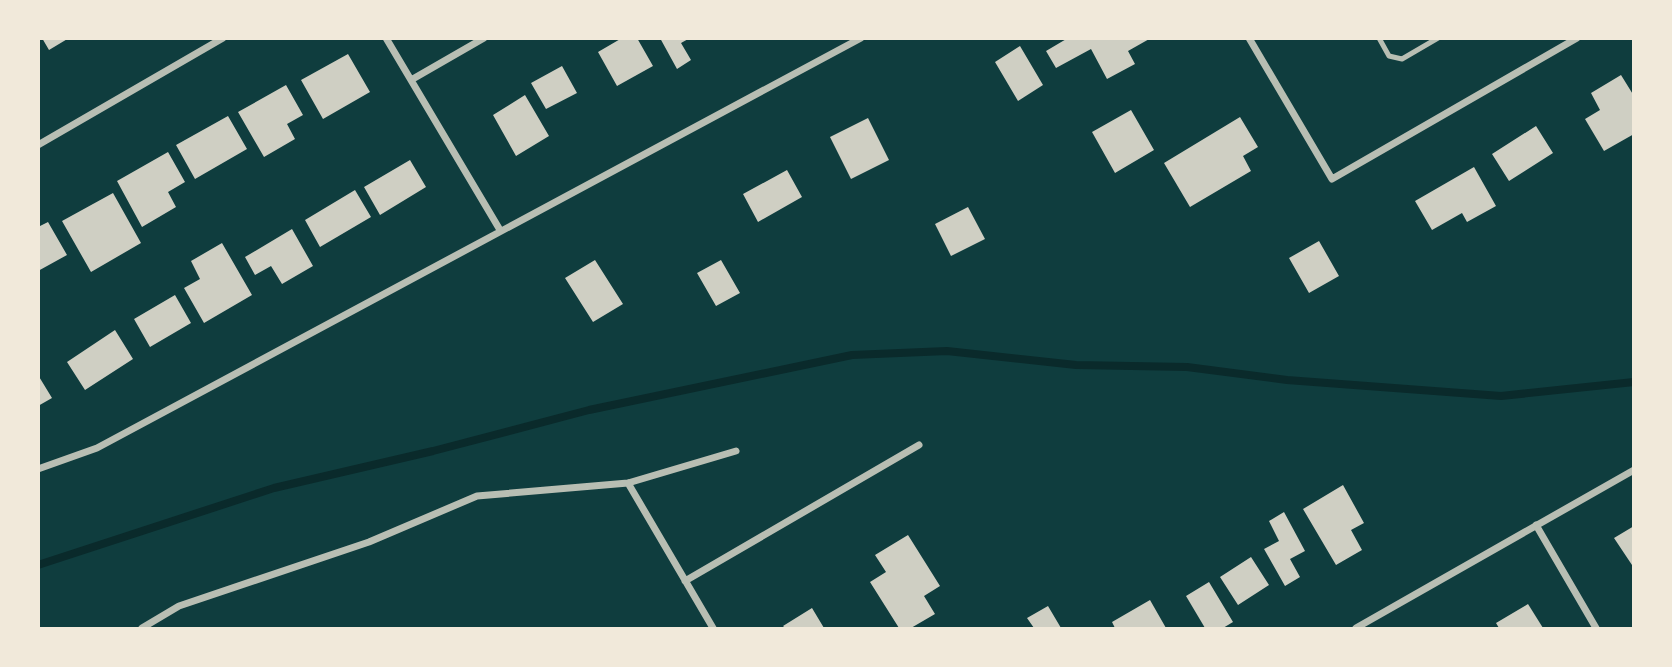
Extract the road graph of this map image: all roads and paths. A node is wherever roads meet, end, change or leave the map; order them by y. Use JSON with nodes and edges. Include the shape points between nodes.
{"nodes":[{"id":1,"x":223,"y":38,"type":"edge"},
{"id":2,"x":386,"y":38,"type":"edge"},
{"id":3,"x":484,"y":38,"type":"edge"},
{"id":4,"x":861,"y":38,"type":"edge"},
{"id":5,"x":1250,"y":38,"type":"edge"},
{"id":6,"x":1379,"y":38,"type":"edge"},
{"id":7,"x":1438,"y":38,"type":"edge"},
{"id":8,"x":1577,"y":38,"type":"edge"},
{"id":9,"x":411,"y":80,"type":"junction"},
{"id":10,"x":38,"y":145,"type":"edge"},
{"id":11,"x":500,"y":230,"type":"junction"},
{"id":12,"x":919,"y":445,"type":"dead end"},
{"id":13,"x":737,"y":451,"type":"dead end"},
{"id":14,"x":38,"y":470,"type":"edge"},
{"id":15,"x":1633,"y":470,"type":"edge"},
{"id":16,"x":628,"y":483,"type":"junction"},
{"id":17,"x":1536,"y":525,"type":"junction"},
{"id":18,"x":685,"y":581,"type":"junction"},
{"id":19,"x":142,"y":628,"type":"edge"},
{"id":20,"x":713,"y":628,"type":"edge"},
{"id":21,"x":1356,"y":628,"type":"edge"},
{"id":22,"x":1596,"y":628,"type":"edge"}],
"edges":[{"from":1,"to":10,"type":"street"},
{"from":2,"to":9,"type":"street"},
{"from":3,"to":9,"type":"street"},
{"from":4,"to":11,"type":"street"},
{"from":5,"to":8,"type":"street","via":[[1332,179]]},
{"from":6,"to":7,"type":"lane","via":[[1389,56],[1402,59]]},
{"from":9,"to":11,"type":"street"},
{"from":11,"to":14,"type":"street","via":[[97,448]]},
{"from":12,"to":18,"type":"street"},
{"from":13,"to":16,"type":"street"},
{"from":15,"to":17,"type":"street"},
{"from":16,"to":18,"type":"street"},
{"from":16,"to":19,"type":"street","via":[[477,496],[369,542],[179,606]]},
{"from":17,"to":21,"type":"street"},
{"from":17,"to":22,"type":"street"},
{"from":18,"to":20,"type":"street"}]}
